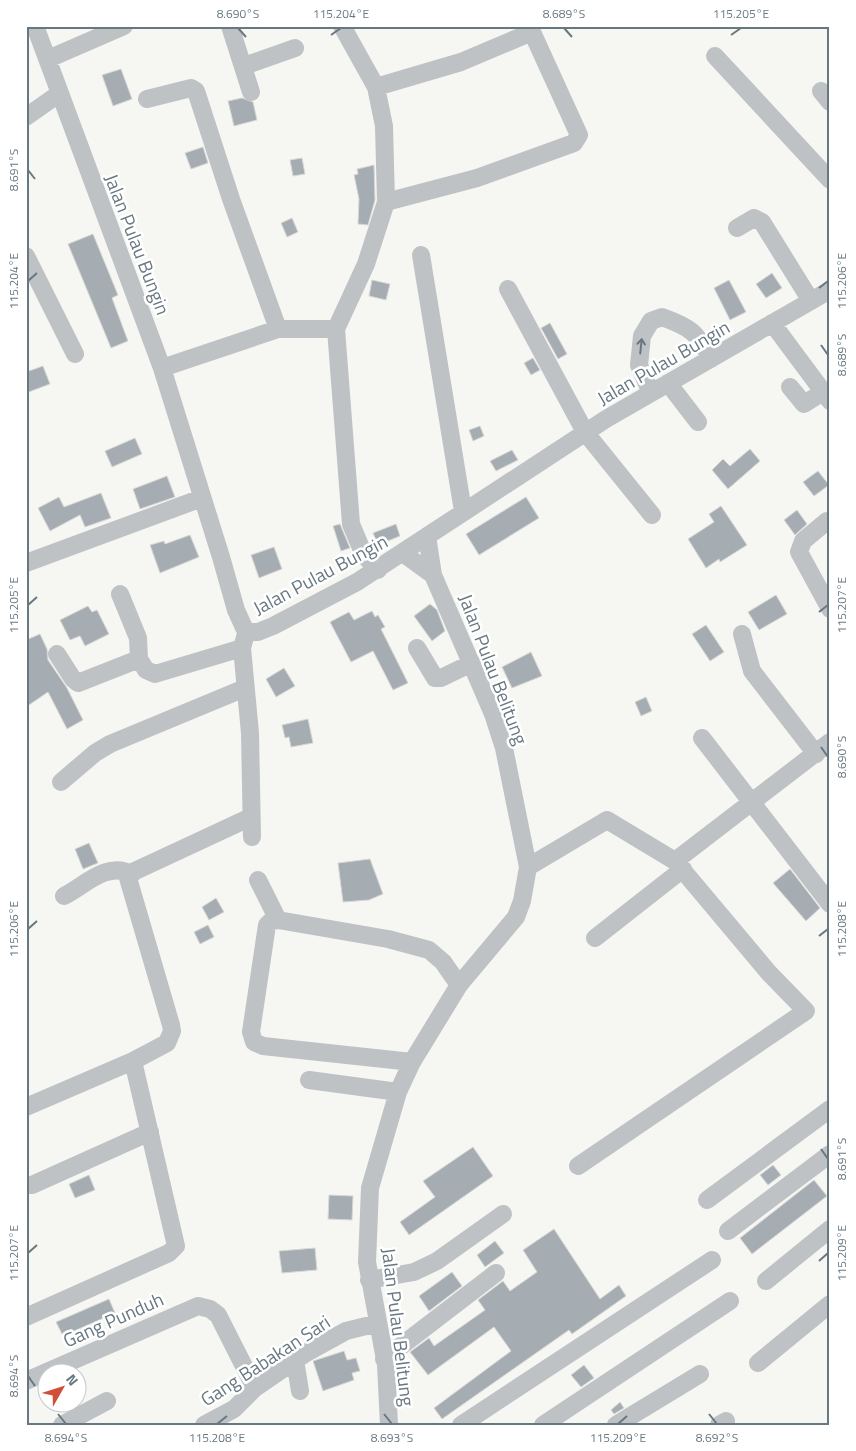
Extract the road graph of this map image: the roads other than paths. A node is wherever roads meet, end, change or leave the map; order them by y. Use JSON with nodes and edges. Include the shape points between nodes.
{"nodes":[{"id":1,"x":35,"y":26,"type":"edge"},
{"id":2,"x":124,"y":26,"type":"edge"},
{"id":3,"x":230,"y":26,"type":"edge"},
{"id":4,"x":342,"y":26,"type":"edge"},
{"id":5,"x":295,"y":48,"type":"dead end"},
{"id":6,"x":715,"y":56,"type":"dead end"},
{"id":7,"x":48,"y":59,"type":"junction"},
{"id":8,"x":244,"y":66,"type":"junction"},
{"id":9,"x":376,"y":87,"type":"junction"},
{"id":10,"x":251,"y":92,"type":"dead end"},
{"id":11,"x":60,"y":93,"type":"junction"},
{"id":12,"x":147,"y":99,"type":"dead end"},
{"id":13,"x":26,"y":116,"type":"edge"},
{"id":14,"x":830,"y":180,"type":"edge"},
{"id":15,"x":386,"y":202,"type":"junction"},
{"id":16,"x":737,"y":228,"type":"dead end"},
{"id":17,"x":421,"y":255,"type":"dead end"},
{"id":18,"x":26,"y":256,"type":"edge"},
{"id":19,"x":508,"y":289,"type":"dead end"},
{"id":20,"x":830,"y":290,"type":"edge"},
{"id":21,"x":811,"y":301,"type":"junction"},
{"id":22,"x":772,"y":323,"type":"junction"},
{"id":23,"x":336,"y":328,"type":"junction"},
{"id":24,"x":278,"y":329,"type":"junction"},
{"id":25,"x":74,"y":354,"type":"dead end"},
{"id":26,"x":711,"y":359,"type":"junction"},
{"id":27,"x":162,"y":368,"type":"junction"},
{"id":28,"x":668,"y":383,"type":"junction"},
{"id":29,"x":790,"y":387,"type":"dead end"},
{"id":30,"x":650,"y":393,"type":"junction"},
{"id":31,"x":826,"y":397,"type":"edge"},
{"id":32,"x":698,"y":422,"type":"dead end"},
{"id":33,"x":585,"y":432,"type":"junction"},
{"id":34,"x":202,"y":498,"type":"junction"},
{"id":35,"x":463,"y":511,"type":"junction"},
{"id":36,"x":652,"y":515,"type":"dead end"},
{"id":37,"x":826,"y":521,"type":"dead end"},
{"id":38,"x":427,"y":536,"type":"junction"},
{"id":39,"x":404,"y":554,"type":"junction"},
{"id":40,"x":26,"y":563,"type":"edge"},
{"id":41,"x":375,"y":571,"type":"junction"},
{"id":42,"x":434,"y":574,"type":"junction"},
{"id":43,"x":120,"y":594,"type":"dead end"},
{"id":44,"x":830,"y":609,"type":"edge"},
{"id":45,"x":742,"y":634,"type":"dead end"},
{"id":46,"x":244,"y":640,"type":"junction"},
{"id":47,"x":418,"y":648,"type":"dead end"},
{"id":48,"x":57,"y":654,"type":"dead end"},
{"id":49,"x":139,"y":659,"type":"junction"},
{"id":50,"x":459,"y":669,"type":"junction"},
{"id":51,"x":245,"y":688,"type":"junction"},
{"id":52,"x":702,"y":738,"type":"dead end"},
{"id":53,"x":823,"y":748,"type":"edge"},
{"id":54,"x":62,"y":782,"type":"dead end"},
{"id":55,"x":752,"y":802,"type":"junction"},
{"id":56,"x":251,"y":817,"type":"junction"},
{"id":57,"x":252,"y":837,"type":"dead end"},
{"id":58,"x":679,"y":865,"type":"junction"},
{"id":59,"x":528,"y":867,"type":"junction"},
{"id":60,"x":131,"y":874,"type":"junction"},
{"id":61,"x":258,"y":880,"type":"dead end"},
{"id":62,"x":64,"y":896,"type":"dead end"},
{"id":63,"x":830,"y":904,"type":"edge"},
{"id":64,"x":278,"y":920,"type":"junction"},
{"id":65,"x":595,"y":938,"type":"dead end"},
{"id":66,"x":459,"y":985,"type":"junction"},
{"id":67,"x":133,"y":1061,"type":"junction"},
{"id":68,"x":412,"y":1062,"type":"junction"},
{"id":69,"x":308,"y":1080,"type":"dead end"},
{"id":70,"x":398,"y":1092,"type":"junction"},
{"id":71,"x":26,"y":1107,"type":"edge"},
{"id":72,"x":830,"y":1109,"type":"edge"},
{"id":73,"x":150,"y":1132,"type":"junction"},
{"id":74,"x":830,"y":1154,"type":"edge"},
{"id":75,"x":578,"y":1166,"type":"dead end"},
{"id":76,"x":32,"y":1185,"type":"dead end"},
{"id":77,"x":708,"y":1200,"type":"dead end"},
{"id":78,"x":502,"y":1214,"type":"dead end"},
{"id":79,"x":830,"y":1229,"type":"edge"},
{"id":80,"x":728,"y":1231,"type":"dead end"},
{"id":81,"x":712,"y":1260,"type":"dead end"},
{"id":82,"x":496,"y":1273,"type":"dead end"},
{"id":83,"x":370,"y":1280,"type":"junction"},
{"id":84,"x":766,"y":1281,"type":"dead end"},
{"id":85,"x":730,"y":1301,"type":"dead end"},
{"id":86,"x":830,"y":1304,"type":"edge"},
{"id":87,"x":26,"y":1316,"type":"edge"},
{"id":88,"x":372,"y":1325,"type":"junction"},
{"id":89,"x":384,"y":1359,"type":"junction"},
{"id":90,"x":295,"y":1360,"type":"junction"},
{"id":91,"x":758,"y":1363,"type":"dead end"},
{"id":92,"x":700,"y":1374,"type":"dead end"},
{"id":93,"x":26,"y":1381,"type":"edge"},
{"id":94,"x":255,"y":1388,"type":"junction"},
{"id":95,"x":300,"y":1391,"type":"dead end"},
{"id":96,"x":107,"y":1401,"type":"dead end"},
{"id":97,"x":235,"y":1417,"type":"edge"},
{"id":98,"x":62,"y":1425,"type":"edge"},
{"id":99,"x":204,"y":1425,"type":"edge"},
{"id":100,"x":389,"y":1425,"type":"edge"},
{"id":101,"x":461,"y":1425,"type":"edge"},
{"id":102,"x":542,"y":1425,"type":"edge"},
{"id":103,"x":616,"y":1425,"type":"edge"}],
"edges":[{"from":1,"to":7,"type":"street","name":"Jalan Pulau Bungin"},
{"from":2,"to":7,"type":"street"},
{"from":3,"to":8,"type":"street"},
{"from":4,"to":9,"type":"street"},
{"from":5,"to":8,"type":"street"},
{"from":6,"to":14,"type":"street"},
{"from":7,"to":11,"type":"street","name":"Jalan Pulau Bungin"},
{"from":8,"to":10,"type":"street"},
{"from":9,"to":15,"type":"street","via":[[384,126]]},
{"from":9,"to":15,"type":"street","via":[[461,62],[532,32],[579,135],[574,143],[477,178]]},
{"from":11,"to":13,"type":"street"},
{"from":11,"to":27,"type":"street","name":"Jalan Pulau Bungin"},
{"from":12,"to":24,"type":"street","via":[[191,88],[196,90]]},
{"from":15,"to":23,"type":"street","via":[[366,264]]},
{"from":16,"to":21,"type":"street","via":[[754,218],[762,222]]},
{"from":17,"to":35,"type":"street"},
{"from":18,"to":25,"type":"street"},
{"from":19,"to":33,"type":"street"},
{"from":20,"to":21,"type":"street","name":"Jalan Pulau Bungin"},
{"from":21,"to":22,"type":"street","name":"Jalan Pulau Bungin"},
{"from":22,"to":26,"type":"street","name":"Jalan Pulau Bungin"},
{"from":22,"to":31,"type":"street"},
{"from":23,"to":24,"type":"street"},
{"from":23,"to":41,"type":"street","via":[[351,524],[364,555]]},
{"from":24,"to":27,"type":"street"},
{"from":26,"to":28,"type":"street","name":"Jalan Pulau Bungin"},
{"from":30,"to":26,"type":"street","one_way":true,"via":[[639,365],[642,336],[651,321],[662,317],[686,326],[699,337]]},
{"from":27,"to":34,"type":"street","name":"Jalan Pulau Bungin"},
{"from":28,"to":30,"type":"street","name":"Jalan Pulau Bungin"},
{"from":28,"to":32,"type":"street"},
{"from":29,"to":31,"type":"street","via":[[804,404]]},
{"from":30,"to":33,"type":"street","name":"Jalan Pulau Bungin"},
{"from":33,"to":35,"type":"street","name":"Jalan Pulau Bungin"},
{"from":33,"to":36,"type":"street"},
{"from":34,"to":40,"type":"street"},
{"from":34,"to":46,"type":"street","name":"Jalan Pulau Bungin"},
{"from":35,"to":38,"type":"street","name":"Jalan Pulau Bungin"},
{"from":37,"to":44,"type":"street","via":[[803,541],[799,552]]},
{"from":38,"to":39,"type":"street","name":"Jalan Pulau Bungin"},
{"from":38,"to":42,"type":"street","name":"Jalan Pulau Belitung"},
{"from":39,"to":41,"type":"street","name":"Jalan Pulau Bungin"},
{"from":39,"to":42,"type":"street"},
{"from":41,"to":46,"type":"street","name":"Jalan Pulau Bungin"},
{"from":42,"to":50,"type":"street","name":"Jalan Pulau Belitung"},
{"from":43,"to":49,"type":"street","via":[[138,638]]},
{"from":45,"to":53,"type":"street","via":[[752,671]]},
{"from":46,"to":49,"type":"street","via":[[155,674],[146,670]]},
{"from":46,"to":51,"type":"street"},
{"from":47,"to":50,"type":"street","via":[[435,678]]},
{"from":48,"to":49,"type":"street","via":[[72,679],[78,683]]},
{"from":50,"to":59,"type":"street","name":"Jalan Pulau Belitung","via":[[493,714],[504,748]]},
{"from":51,"to":54,"type":"street","via":[[110,744]]},
{"from":51,"to":56,"type":"street","via":[[250,733]]},
{"from":52,"to":55,"type":"street"},
{"from":53,"to":55,"type":"street"},
{"from":55,"to":58,"type":"street"},
{"from":55,"to":63,"type":"street"},
{"from":56,"to":57,"type":"street"},
{"from":56,"to":60,"type":"street"},
{"from":58,"to":59,"type":"street","via":[[608,820]]},
{"from":58,"to":65,"type":"street"},
{"from":58,"to":75,"type":"street","via":[[806,1011]]},
{"from":59,"to":66,"type":"street","name":"Jalan Pulau Belitung","via":[[516,917]]},
{"from":60,"to":62,"type":"street","via":[[106,872]]},
{"from":60,"to":67,"type":"street","via":[[128,882],[172,1031],[167,1043]]},
{"from":61,"to":64,"type":"street"},
{"from":64,"to":66,"type":"street","via":[[388,939],[429,950],[443,962]]},
{"from":64,"to":68,"type":"street","via":[[267,925],[251,1032],[254,1042],[263,1046]]},
{"from":66,"to":68,"type":"street","name":"Jalan Pulau Belitung"},
{"from":67,"to":71,"type":"street"},
{"from":67,"to":73,"type":"street"},
{"from":68,"to":70,"type":"street","name":"Jalan Pulau Belitung"},
{"from":69,"to":70,"type":"street"},
{"from":70,"to":83,"type":"street","name":"Jalan Pulau Belitung","via":[[370,1188],[367,1252]]},
{"from":72,"to":77,"type":"street"},
{"from":73,"to":76,"type":"street"},
{"from":73,"to":87,"type":"street","via":[[176,1246],[169,1253]]},
{"from":74,"to":80,"type":"street"},
{"from":78,"to":83,"type":"street","via":[[437,1261],[414,1272]]},
{"from":79,"to":84,"type":"street"},
{"from":81,"to":101,"type":"street"},
{"from":82,"to":89,"type":"street"},
{"from":83,"to":88,"type":"street","name":"Jalan Pulau Belitung"},
{"from":85,"to":102,"type":"street"},
{"from":86,"to":91,"type":"street"},
{"from":88,"to":89,"type":"street","name":"Jalan Pulau Belitung"},
{"from":88,"to":90,"type":"street","name":"Gang Babakan Sari","via":[[346,1331]]},
{"from":89,"to":100,"type":"street","name":"Jalan Pulau Belitung"},
{"from":90,"to":94,"type":"street","name":"Gang Babakan Sari"},
{"from":90,"to":95,"type":"street"},
{"from":92,"to":103,"type":"street"},
{"from":93,"to":94,"type":"street","name":"Gang Punduh","via":[[189,1308],[203,1306],[218,1315]]},
{"from":94,"to":97,"type":"street","name":"Gang Babakan Sari"},
{"from":96,"to":98,"type":"street"},
{"from":97,"to":99,"type":"street","name":"Gang Babakan Sari"}]}
